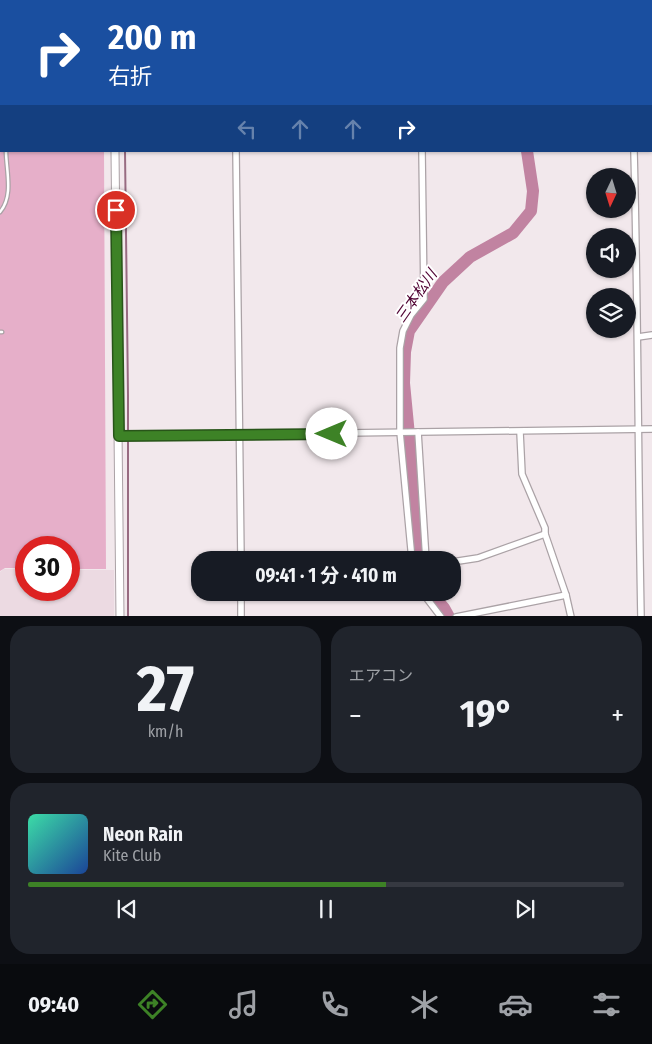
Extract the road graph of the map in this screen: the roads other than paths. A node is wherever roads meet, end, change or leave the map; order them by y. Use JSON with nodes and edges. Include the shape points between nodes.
{"nodes":[{"id":1,"x":6,"y":152,"type":"edge"},
{"id":2,"x":115,"y":152,"type":"edge"},
{"id":3,"x":236,"y":152,"type":"edge"},
{"id":4,"x":422,"y":152,"type":"edge"},
{"id":5,"x":634,"y":152,"type":"edge"},
{"id":6,"x":0,"y":212,"type":"edge"},
{"id":7,"x":652,"y":335,"type":"edge"},
{"id":8,"x":638,"y":337,"type":"junction"},
{"id":9,"x":637,"y":429,"type":"junction"},
{"id":10,"x":652,"y":429,"type":"edge"},
{"id":11,"x":400,"y":432,"type":"junction"},
{"id":12,"x":418,"y":432,"type":"junction"},
{"id":13,"x":520,"y":432,"type":"junction"},
{"id":14,"x":240,"y":434,"type":"junction"},
{"id":15,"x":119,"y":436,"type":"junction"},
{"id":16,"x":545,"y":534,"type":"junction"},
{"id":17,"x":241,"y":551,"type":"edge"},
{"id":18,"x":411,"y":551,"type":"edge"},
{"id":19,"x":425,"y":551,"type":"edge"},
{"id":20,"x":461,"y":561,"type":"edge"},
{"id":21,"x":566,"y":596,"type":"junction"},
{"id":22,"x":241,"y":601,"type":"edge"},
{"id":23,"x":429,"y":601,"type":"edge"},
{"id":24,"x":120,"y":616,"type":"edge"},
{"id":25,"x":241,"y":616,"type":"edge"},
{"id":26,"x":441,"y":616,"type":"edge"},
{"id":27,"x":457,"y":616,"type":"edge"},
{"id":28,"x":571,"y":616,"type":"edge"},
{"id":29,"x":641,"y":616,"type":"edge"}],
"edges":[{"from":1,"to":6,"type":"lane","via":[[8,190],[5,206]]},
{"from":2,"to":15,"type":"street"},
{"from":3,"to":14,"type":"street"},
{"from":4,"to":11,"type":"street","via":[[424,299],[403,331]]},
{"from":5,"to":8,"type":"street"},
{"from":7,"to":8,"type":"street"},
{"from":8,"to":9,"type":"street"},
{"from":9,"to":10,"type":"street"},
{"from":9,"to":13,"type":"street"},
{"from":9,"to":29,"type":"street"},
{"from":11,"to":12,"type":"street"},
{"from":11,"to":14,"type":"street"},
{"from":11,"to":18,"type":"street"},
{"from":12,"to":13,"type":"street"},
{"from":12,"to":19,"type":"street"},
{"from":13,"to":16,"type":"street","via":[[522,474]]},
{"from":14,"to":15,"type":"street"},
{"from":14,"to":17,"type":"street"},
{"from":15,"to":24,"type":"street"},
{"from":16,"to":20,"type":"street","via":[[478,558]]},
{"from":16,"to":21,"type":"street"},
{"from":21,"to":27,"type":"street"},
{"from":21,"to":28,"type":"street"},
{"from":22,"to":25,"type":"street"},
{"from":23,"to":26,"type":"street"}]}
